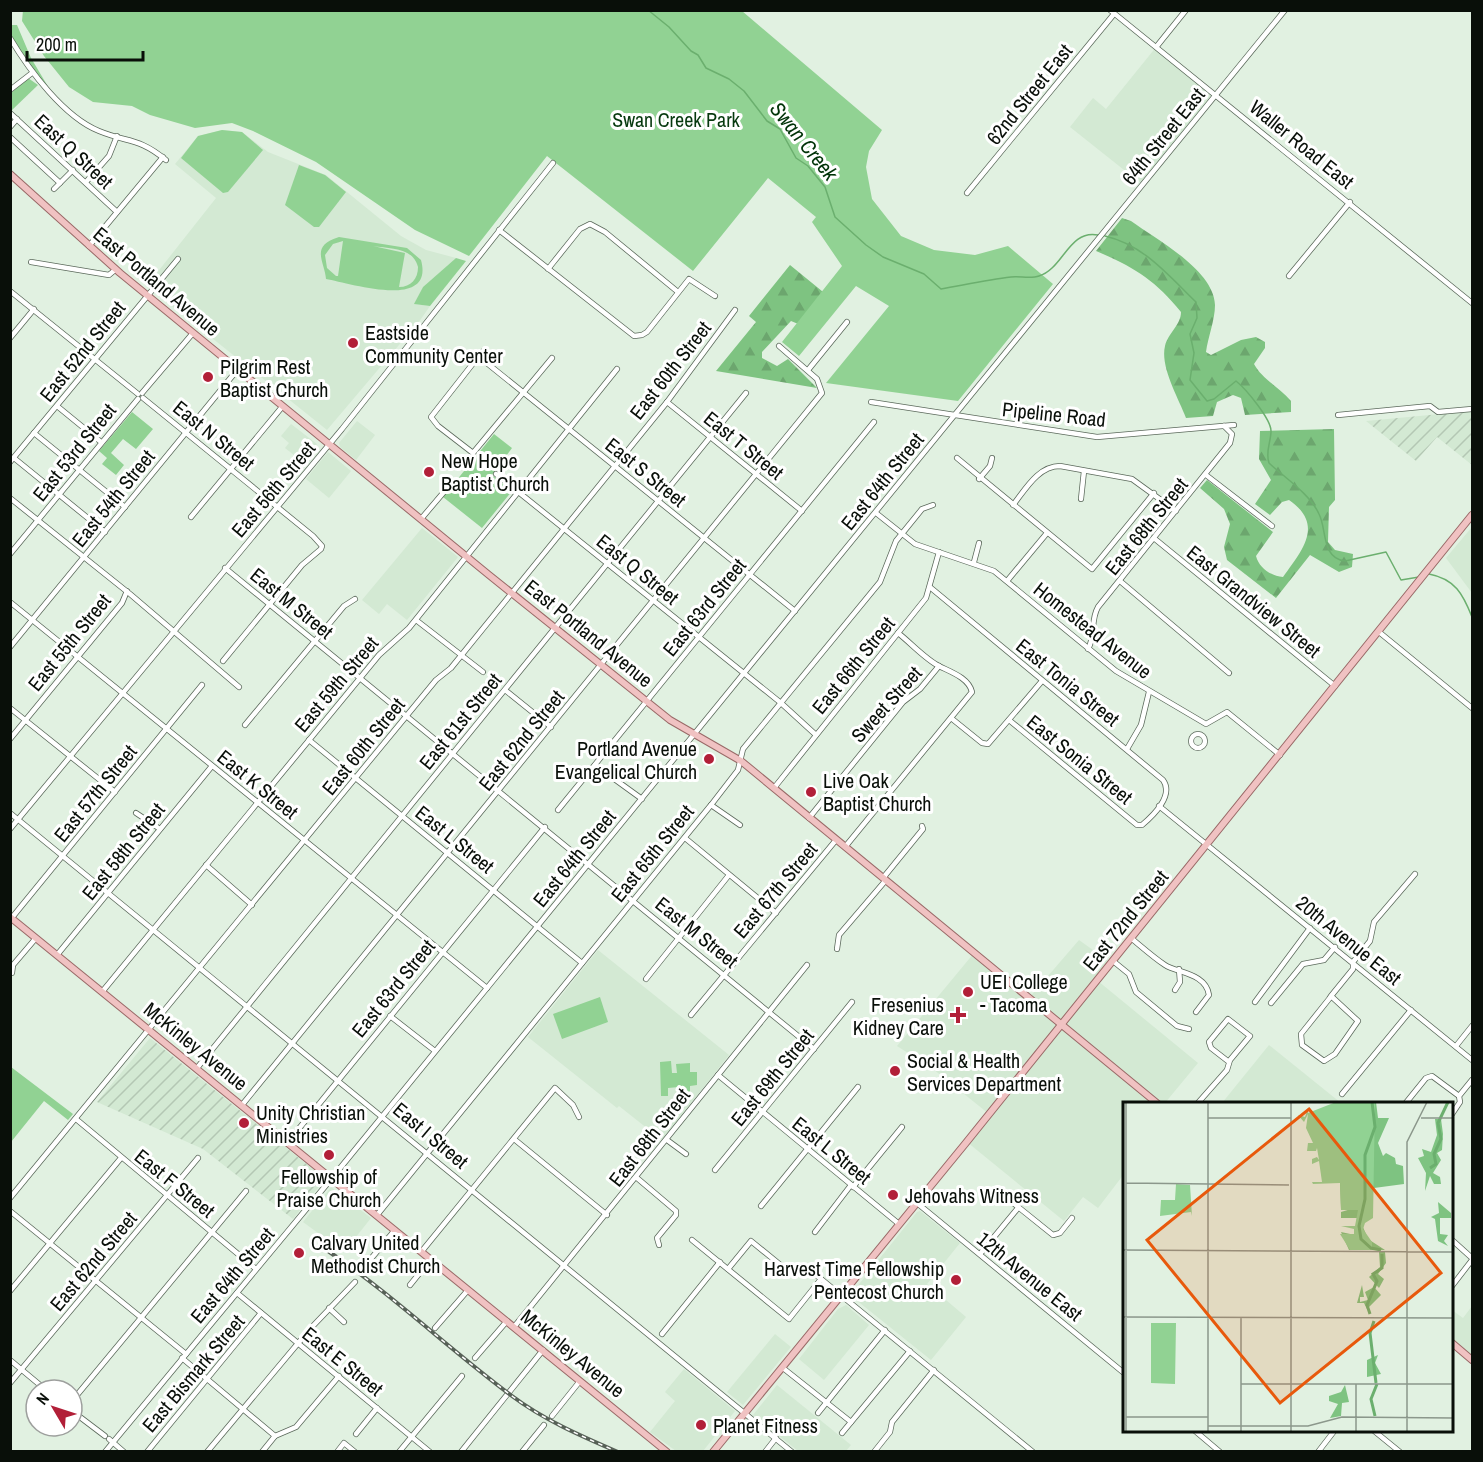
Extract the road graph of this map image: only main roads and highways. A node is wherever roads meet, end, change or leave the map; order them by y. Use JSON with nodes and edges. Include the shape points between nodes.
{"nodes":[{"id":1,"x":10,"y":174,"type":"edge"},
{"id":2,"x":1473,"y":515,"type":"edge"},
{"id":3,"x":11,"y":919,"type":"edge"},
{"id":4,"x":1062,"y":1025,"type":"junction"},
{"id":5,"x":1156,"y":1102,"type":"edge"},
{"id":6,"x":1453,"y":1344,"type":"edge"},
{"id":7,"x":1473,"y":1360,"type":"edge"},
{"id":8,"x":667,"y":1452,"type":"edge"},
{"id":9,"x":713,"y":1452,"type":"edge"}],
"edges":[{"from":1,"to":4,"type":"main road","name":"East Portland Avenue","via":[[147,295],[466,556],[646,701],[741,761]]},
{"from":2,"to":4,"type":"main road","name":"East 72nd Street"},
{"from":3,"to":8,"type":"main road","name":"McKinley Avenue"},
{"from":4,"to":5,"type":"main road","name":"East Portland Avenue"},
{"from":4,"to":9,"type":"main road","name":"East 72nd Street"},
{"from":6,"to":7,"type":"main road"}]}
